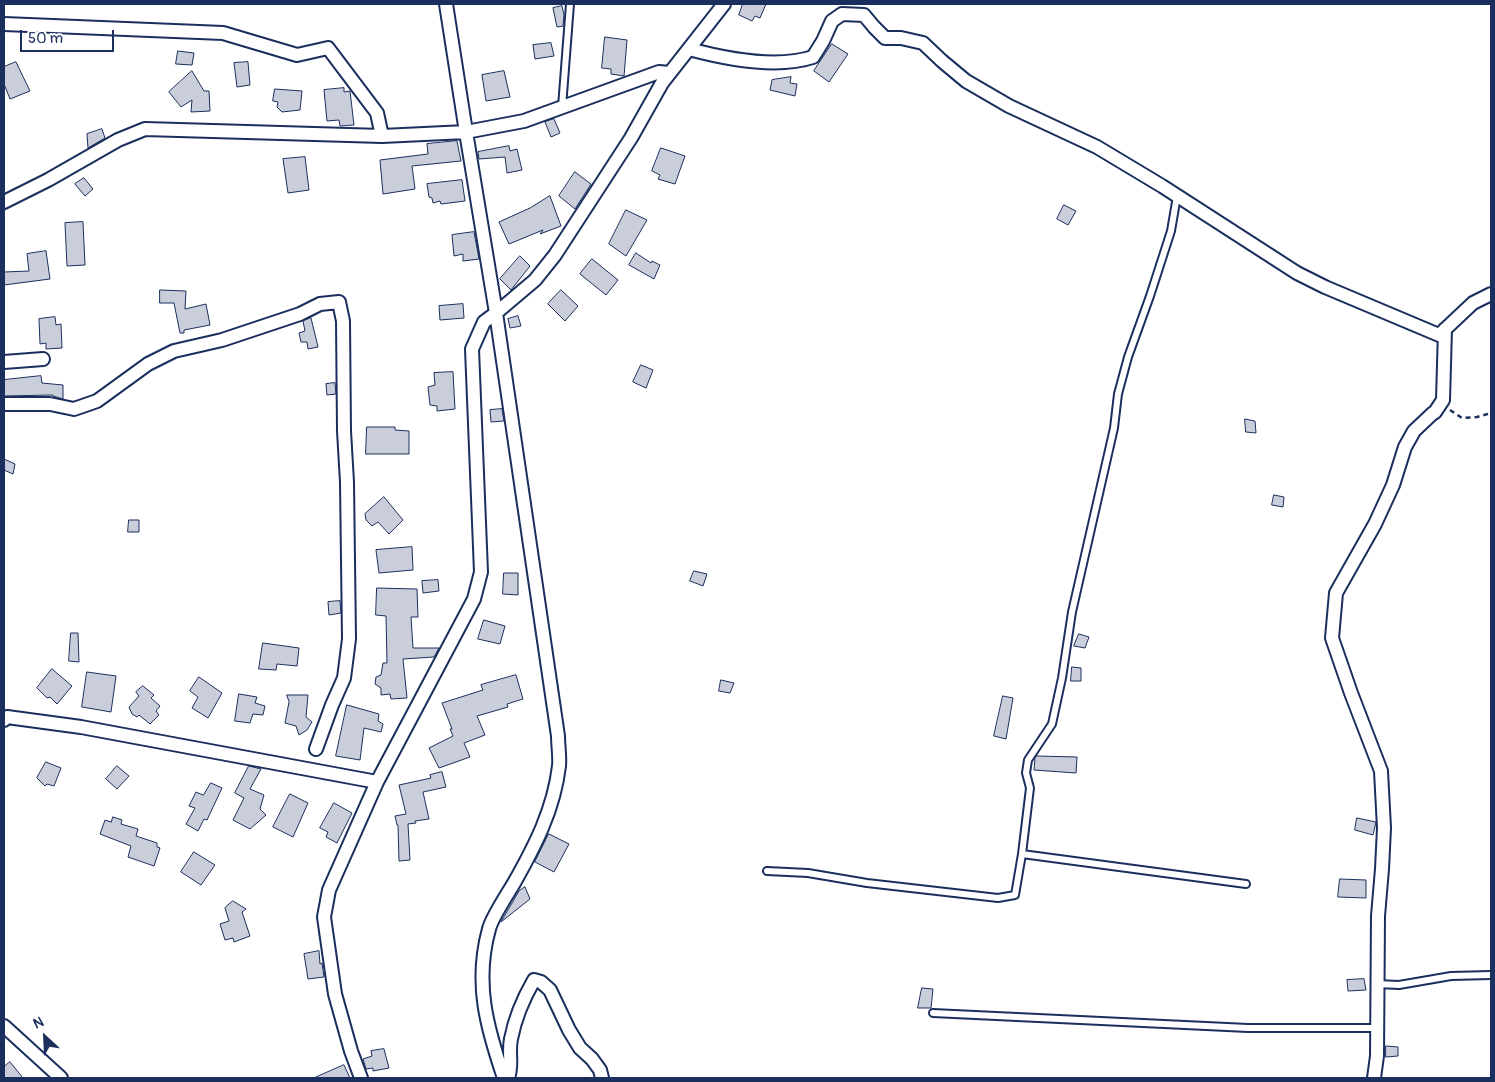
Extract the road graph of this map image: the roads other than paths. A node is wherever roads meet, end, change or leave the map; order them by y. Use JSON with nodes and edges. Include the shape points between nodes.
{"nodes":[{"id":1,"x":446,"y":4,"type":"edge"},
{"id":2,"x":570,"y":4,"type":"edge"},
{"id":3,"x":724,"y":4,"type":"edge"},
{"id":4,"x":4,"y":24,"type":"edge"},
{"id":5,"x":689,"y":48,"type":"junction"},
{"id":6,"x":670,"y":73,"type":"junction"},
{"id":7,"x":562,"y":106,"type":"junction"},
{"id":8,"x":466,"y":132,"type":"junction"},
{"id":9,"x":382,"y":136,"type":"junction"},
{"id":10,"x":1177,"y":196,"type":"junction"},
{"id":11,"x":4,"y":202,"type":"edge"},
{"id":12,"x":1491,"y":294,"type":"edge"},
{"id":13,"x":496,"y":313,"type":"junction"},
{"id":14,"x":1445,"y":329,"type":"junction"},
{"id":15,"x":43,"y":359,"type":"dead end"},
{"id":16,"x":4,"y":362,"type":"edge"},
{"id":17,"x":4,"y":404,"type":"edge"},
{"id":18,"x":4,"y":720,"type":"edge"},
{"id":19,"x":316,"y":749,"type":"dead end"},
{"id":20,"x":377,"y":782,"type":"junction"},
{"id":21,"x":1022,"y":854,"type":"junction"},
{"id":22,"x":767,"y":871,"type":"dead end"},
{"id":23,"x":1246,"y":884,"type":"dead end"},
{"id":24,"x":1491,"y":975,"type":"edge"},
{"id":25,"x":1377,"y":984,"type":"junction"},
{"id":26,"x":933,"y":1013,"type":"dead end"},
{"id":27,"x":4,"y":1026,"type":"edge"},
{"id":28,"x":1377,"y":1028,"type":"junction"},
{"id":29,"x":62,"y":1078,"type":"edge"},
{"id":30,"x":361,"y":1078,"type":"edge"},
{"id":31,"x":504,"y":1078,"type":"edge"},
{"id":32,"x":508,"y":1078,"type":"edge"},
{"id":33,"x":602,"y":1078,"type":"edge"},
{"id":34,"x":1374,"y":1078,"type":"edge"}],
"edges":[{"from":1,"to":8,"type":"street"},
{"from":2,"to":7,"type":"lane"},
{"from":3,"to":5,"type":"street"},
{"from":4,"to":9,"type":"street","via":[[223,33],[297,55],[328,48],[377,113]]},
{"from":5,"to":6,"type":"street"},
{"from":5,"to":10,"type":"street","via":[[713,56],[773,64],[801,61],[813,57],[832,21],[842,14],[864,15],[886,38],[924,43],[966,81],[1009,106],[1097,147]]},
{"from":6,"to":7,"type":"street","via":[[659,72]]},
{"from":6,"to":13,"type":"street","via":[[556,255],[535,280]]},
{"from":7,"to":8,"type":"street","via":[[524,121]]},
{"from":8,"to":9,"type":"street"},
{"from":8,"to":13,"type":"street"},
{"from":9,"to":11,"type":"street","via":[[145,129],[118,140]]},
{"from":10,"to":14,"type":"street","via":[[1297,273],[1439,335]]},
{"from":10,"to":21,"type":"lane","via":[[1171,230],[1118,394],[1114,428],[1072,612],[1052,724],[1028,760],[1026,773],[1030,788]]},
{"from":12,"to":14,"type":"street","via":[[1472,303]]},
{"from":13,"to":20,"type":"street","via":[[484,322],[472,349],[481,572],[474,599]]},
{"from":13,"to":31,"type":"street","via":[[558,736],[559,765],[553,800],[542,829],[489,927],[482,960],[482,989],[490,1035]]},
{"from":14,"to":25,"type":"street","via":[[1443,400],[1414,431],[1405,447],[1393,485],[1336,593],[1332,638],[1381,771],[1384,828]]},
{"from":15,"to":16,"type":"street"},
{"from":17,"to":19,"type":"street","via":[[50,404],[74,409],[97,400],[148,364],[174,351],[222,340],[320,304],[339,302],[343,321],[349,640],[344,678]]},
{"from":18,"to":20,"type":"street","via":[[8,717],[81,727]]},
{"from":20,"to":30,"type":"street","via":[[329,890],[324,917],[334,994]]},
{"from":21,"to":22,"type":"lane","via":[[1015,896],[998,898],[808,873]]},
{"from":21,"to":23,"type":"lane"},
{"from":24,"to":25,"type":"lane","via":[[1451,976],[1399,985]]},
{"from":25,"to":28,"type":"street"},
{"from":26,"to":28,"type":"lane","via":[[1248,1028]]},
{"from":27,"to":29,"type":"street"},
{"from":28,"to":34,"type":"street"},
{"from":32,"to":33,"type":"street","via":[[511,1071],[510,1040],[523,1000],[534,980],[550,990],[572,1036],[600,1070]]}]}
